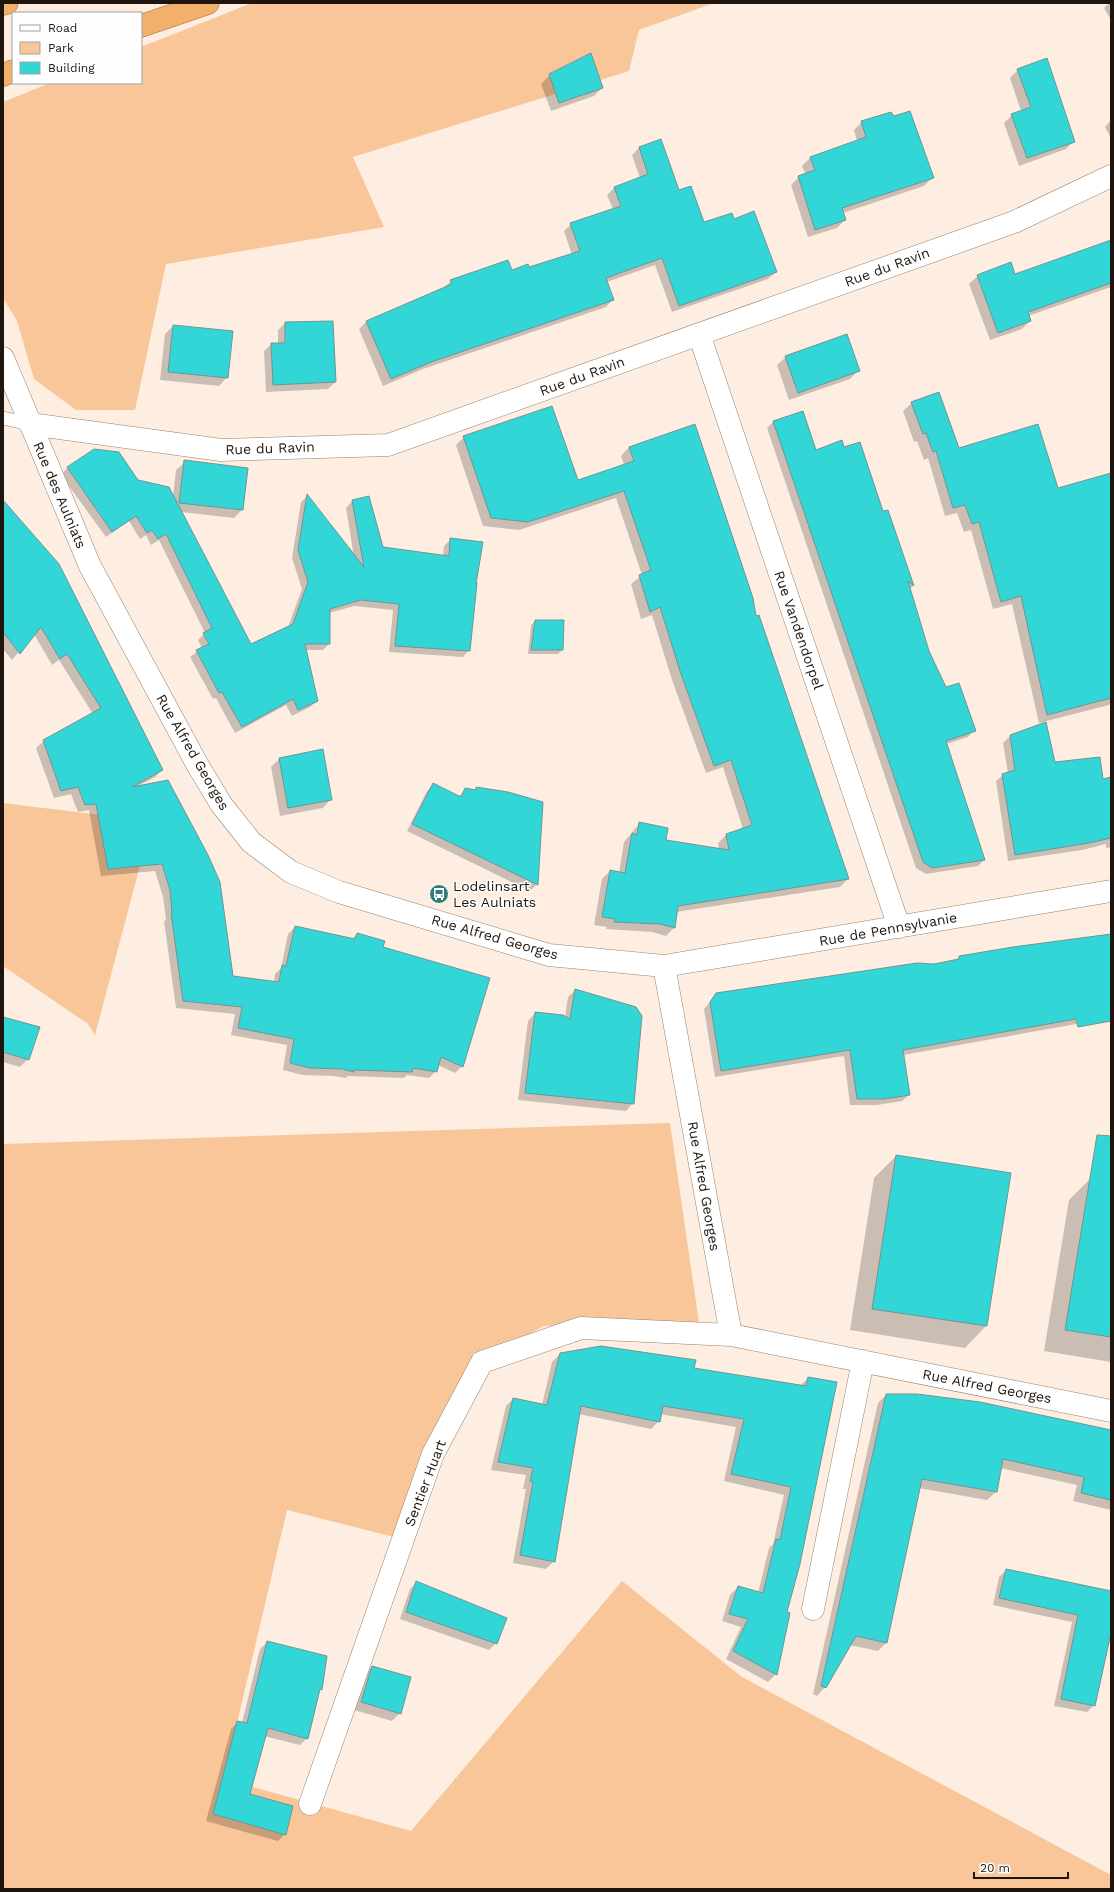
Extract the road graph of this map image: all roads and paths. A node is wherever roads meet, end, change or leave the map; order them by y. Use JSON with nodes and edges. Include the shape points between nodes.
{"nodes":[{"id":1,"x":7,"y":3,"type":"edge"},
{"id":2,"x":208,"y":3,"type":"edge"},
{"id":3,"x":3,"y":4,"type":"edge"},
{"id":4,"x":142,"y":26,"type":"edge"},
{"id":5,"x":1111,"y":176,"type":"edge"},
{"id":6,"x":699,"y":334,"type":"junction"},
{"id":7,"x":3,"y":358,"type":"edge"},
{"id":8,"x":3,"y":418,"type":"edge"},
{"id":9,"x":30,"y":424,"type":"junction"},
{"id":10,"x":90,"y":566,"type":"joint"},
{"id":11,"x":1111,"y":891,"type":"edge"},
{"id":12,"x":899,"y":927,"type":"junction"},
{"id":13,"x":664,"y":966,"type":"junction"},
{"id":14,"x":731,"y":1335,"type":"junction"},
{"id":15,"x":863,"y":1361,"type":"junction"},
{"id":16,"x":1111,"y":1411,"type":"edge"},
{"id":17,"x":813,"y":1609,"type":"dead end"},
{"id":18,"x":310,"y":1804,"type":"dead end"}],
"edges":[{"from":1,"to":3,"type":"highway"},
{"from":2,"to":4,"type":"highway"},
{"from":5,"to":6,"type":"street","name":"Rue du Ravin","via":[[1014,222]]},
{"from":6,"to":9,"type":"street","name":"Rue du Ravin","via":[[388,445],[221,450]]},
{"from":6,"to":12,"type":"street","name":"Rue Vandendorpel"},
{"from":7,"to":9,"type":"street","name":"Rue des Aulniats"},
{"from":8,"to":9,"type":"lane","name":"Rue des Aulniats"},
{"from":9,"to":10,"type":"street","name":"Rue des Aulniats"},
{"from":10,"to":13,"type":"street","name":"Rue Alfred Georges","via":[[221,804],[251,842],[291,872],[339,892],[549,955]]},
{"from":11,"to":12,"type":"street","name":"Rue de Pennsylvanie"},
{"from":12,"to":13,"type":"street","name":"Rue de Pennsylvanie"},
{"from":13,"to":14,"type":"street","name":"Rue Alfred Georges"},
{"from":14,"to":15,"type":"street","name":"Rue Alfred Georges"},
{"from":14,"to":18,"type":"street","name":"Sentier Huart","via":[[581,1328],[482,1362],[433,1454]]},
{"from":15,"to":16,"type":"street","name":"Rue Alfred Georges"},
{"from":15,"to":17,"type":"street"}]}
